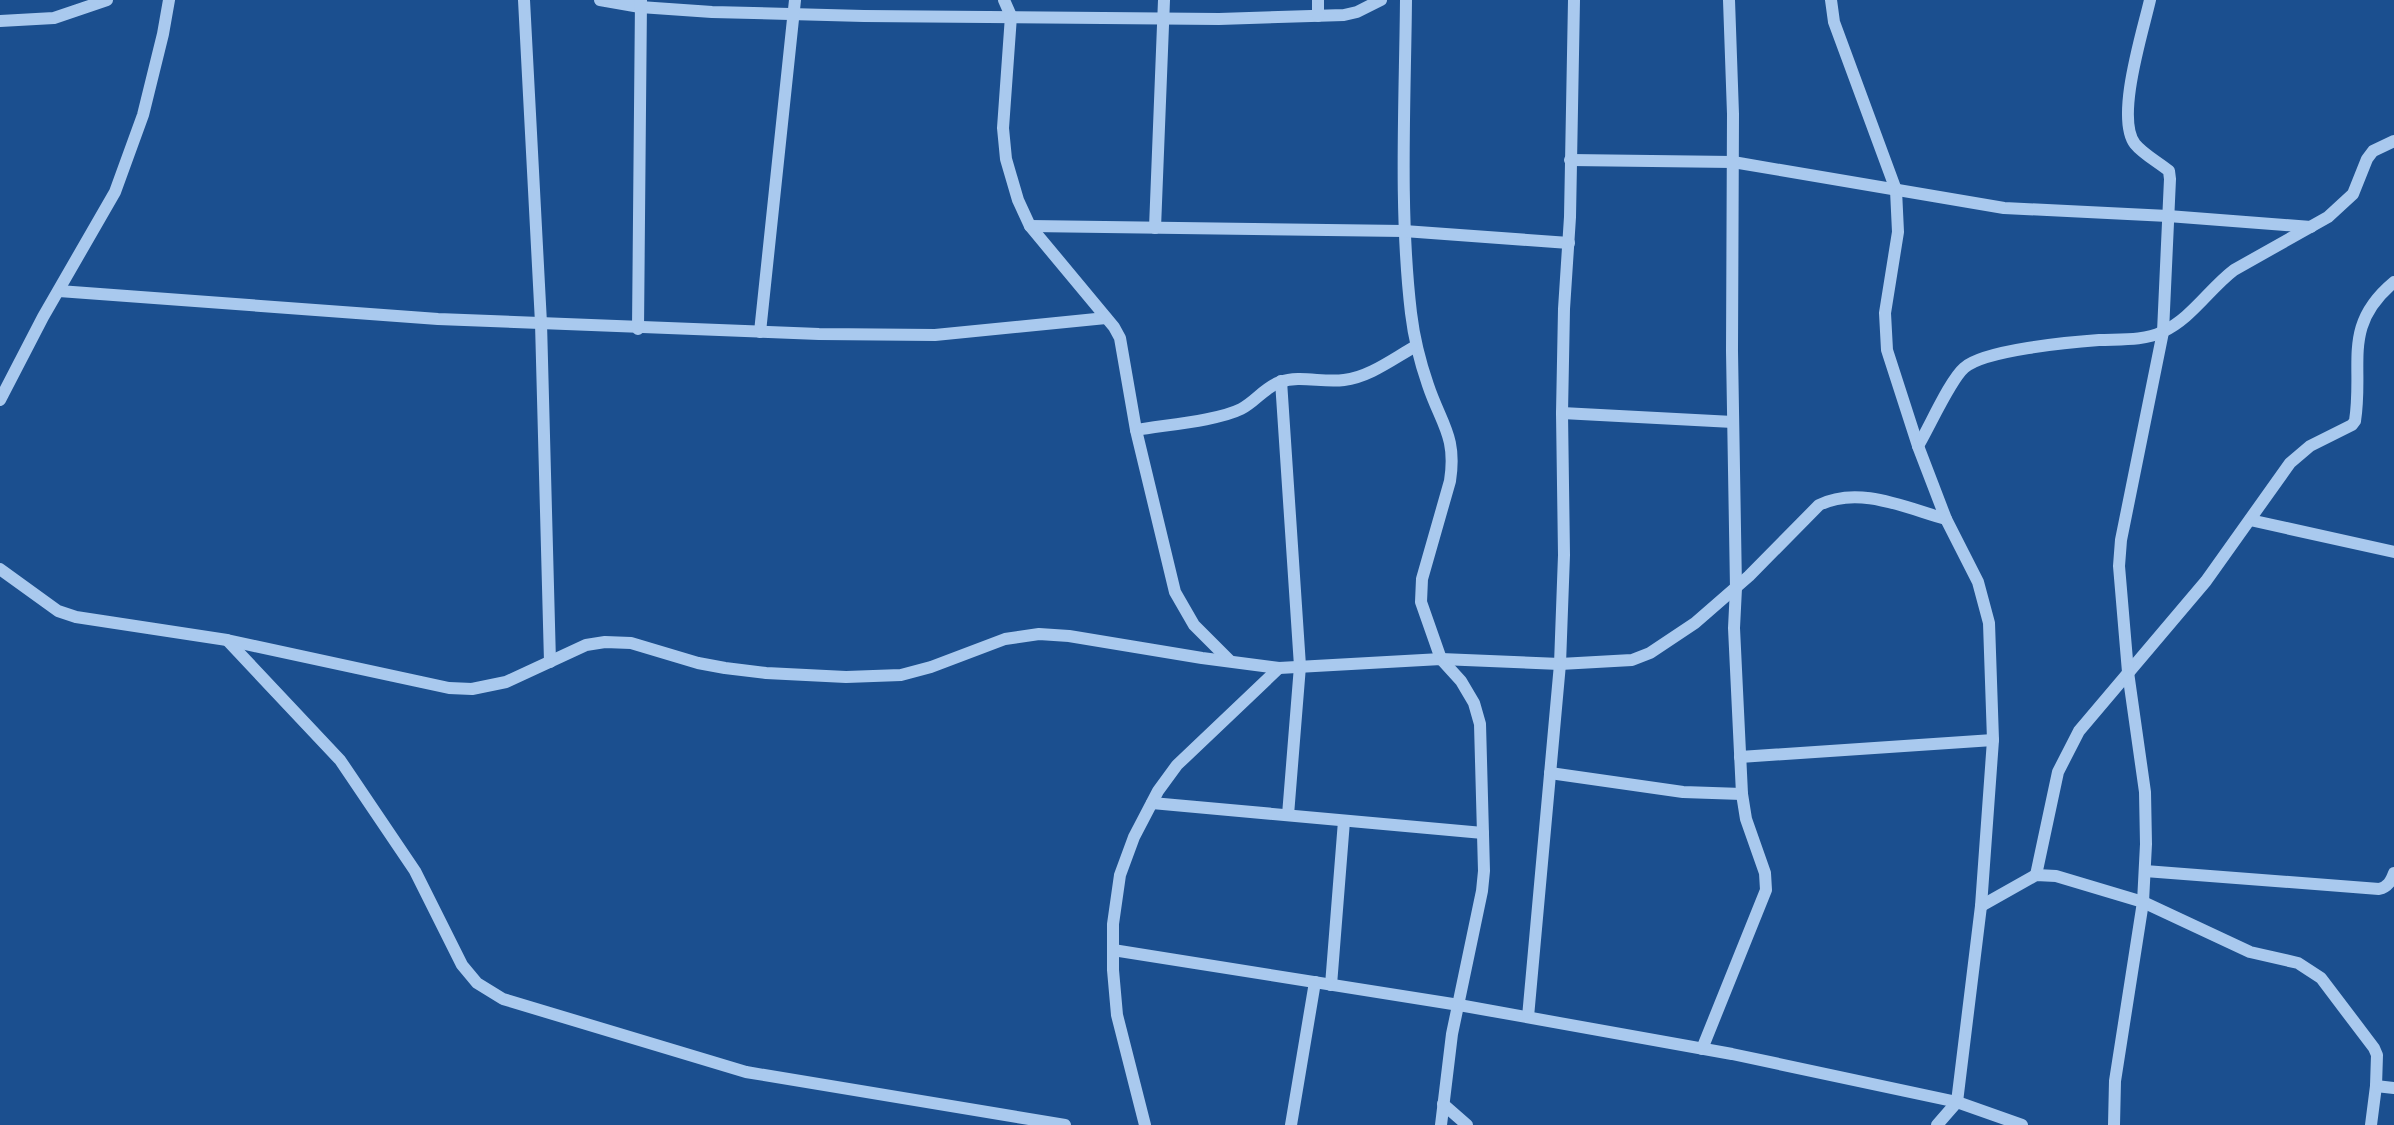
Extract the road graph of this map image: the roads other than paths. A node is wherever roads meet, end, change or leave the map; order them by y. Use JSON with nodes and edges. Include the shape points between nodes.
{"nodes":[{"id":1,"x":107,"y":0,"type":"edge"},
{"id":2,"x":169,"y":0,"type":"edge"},
{"id":3,"x":524,"y":0,"type":"edge"},
{"id":4,"x":600,"y":0,"type":"edge"},
{"id":5,"x":795,"y":0,"type":"edge"},
{"id":6,"x":1004,"y":0,"type":"edge"},
{"id":7,"x":1164,"y":0,"type":"edge"},
{"id":8,"x":1318,"y":0,"type":"edge"},
{"id":9,"x":1381,"y":0,"type":"edge"},
{"id":10,"x":1406,"y":0,"type":"edge"},
{"id":11,"x":1574,"y":0,"type":"edge"},
{"id":12,"x":1729,"y":0,"type":"edge"},
{"id":13,"x":1830,"y":0,"type":"edge"},
{"id":14,"x":2150,"y":0,"type":"edge"},
{"id":15,"x":640,"y":3,"type":"edge"},
{"id":16,"x":793,"y":14,"type":"junction"},
{"id":17,"x":1011,"y":16,"type":"junction"},
{"id":18,"x":1318,"y":16,"type":"junction"},
{"id":19,"x":1163,"y":18,"type":"junction"},
{"id":20,"x":0,"y":21,"type":"edge"},
{"id":21,"x":2394,"y":141,"type":"edge"},
{"id":22,"x":1570,"y":160,"type":"junction"},
{"id":23,"x":1733,"y":162,"type":"junction"},
{"id":24,"x":1896,"y":190,"type":"junction"},
{"id":25,"x":2168,"y":216,"type":"junction"},
{"id":26,"x":1030,"y":226,"type":"junction"},
{"id":27,"x":2311,"y":227,"type":"junction"},
{"id":28,"x":1155,"y":228,"type":"junction"},
{"id":29,"x":1404,"y":231,"type":"junction"},
{"id":30,"x":1569,"y":243,"type":"junction"},
{"id":31,"x":2394,"y":282,"type":"edge"},
{"id":32,"x":59,"y":291,"type":"junction"},
{"id":33,"x":1107,"y":317,"type":"junction"},
{"id":34,"x":541,"y":323,"type":"junction"},
{"id":35,"x":638,"y":329,"type":"junction"},
{"id":36,"x":760,"y":332,"type":"junction"},
{"id":37,"x":2162,"y":332,"type":"junction"},
{"id":38,"x":1416,"y":346,"type":"junction"},
{"id":39,"x":1281,"y":381,"type":"junction"},
{"id":40,"x":0,"y":400,"type":"edge"},
{"id":41,"x":1562,"y":413,"type":"junction"},
{"id":42,"x":1733,"y":422,"type":"junction"},
{"id":43,"x":1136,"y":429,"type":"junction"},
{"id":44,"x":1918,"y":446,"type":"junction"},
{"id":45,"x":1946,"y":519,"type":"junction"},
{"id":46,"x":2250,"y":520,"type":"junction"},
{"id":47,"x":2394,"y":551,"type":"edge"},
{"id":48,"x":0,"y":569,"type":"edge"},
{"id":49,"x":1736,"y":588,"type":"junction"},
{"id":50,"x":227,"y":640,"type":"junction"},
{"id":51,"x":1441,"y":659,"type":"junction"},
{"id":52,"x":1230,"y":661,"type":"junction"},
{"id":53,"x":550,"y":662,"type":"junction"},
{"id":54,"x":1560,"y":664,"type":"junction"},
{"id":55,"x":1300,"y":666,"type":"junction"},
{"id":56,"x":1279,"y":667,"type":"junction"},
{"id":57,"x":2128,"y":672,"type":"junction"},
{"id":58,"x":1993,"y":740,"type":"junction"},
{"id":59,"x":1740,"y":757,"type":"junction"},
{"id":60,"x":1550,"y":773,"type":"junction"},
{"id":61,"x":1742,"y":794,"type":"junction"},
{"id":62,"x":1152,"y":803,"type":"junction"},
{"id":63,"x":1288,"y":816,"type":"junction"},
{"id":64,"x":1344,"y":821,"type":"junction"},
{"id":65,"x":1483,"y":833,"type":"junction"},
{"id":66,"x":2145,"y":871,"type":"junction"},
{"id":67,"x":2394,"y":873,"type":"edge"},
{"id":68,"x":2036,"y":875,"type":"junction"},
{"id":69,"x":2143,"y":902,"type":"junction"},
{"id":70,"x":1981,"y":906,"type":"junction"},
{"id":71,"x":1112,"y":950,"type":"junction"},
{"id":72,"x":1315,"y":982,"type":"junction"},
{"id":73,"x":1331,"y":985,"type":"junction"},
{"id":74,"x":1459,"y":1005,"type":"junction"},
{"id":75,"x":1528,"y":1017,"type":"junction"},
{"id":76,"x":1702,"y":1049,"type":"junction"},
{"id":77,"x":2376,"y":1086,"type":"junction"},
{"id":78,"x":2394,"y":1088,"type":"edge"},
{"id":79,"x":1957,"y":1101,"type":"junction"},
{"id":80,"x":1443,"y":1104,"type":"junction"},
{"id":81,"x":1065,"y":1125,"type":"edge"},
{"id":82,"x":1145,"y":1125,"type":"edge"},
{"id":83,"x":1291,"y":1125,"type":"edge"},
{"id":84,"x":1441,"y":1125,"type":"edge"},
{"id":85,"x":1466,"y":1125,"type":"edge"},
{"id":86,"x":1937,"y":1125,"type":"edge"},
{"id":87,"x":2022,"y":1125,"type":"edge"},
{"id":88,"x":2114,"y":1125,"type":"edge"},
{"id":89,"x":2371,"y":1125,"type":"edge"}],
"edges":[{"from":1,"to":20,"type":"street","via":[[54,18]]},
{"from":2,"to":32,"type":"street","via":[[143,115],[115,192]]},
{"from":3,"to":34,"type":"street"},
{"from":4,"to":15,"type":"street"},
{"from":5,"to":16,"type":"street"},
{"from":6,"to":17,"type":"street"},
{"from":7,"to":19,"type":"street"},
{"from":8,"to":18,"type":"street"},
{"from":9,"to":18,"type":"street","via":[[1357,12]]},
{"from":10,"to":29,"type":"street"},
{"from":11,"to":22,"type":"street"},
{"from":12,"to":23,"type":"street"},
{"from":13,"to":24,"type":"street"},
{"from":14,"to":25,"type":"street","via":[[2129,91],[2128,121],[2135,145],[2169,171]]},
{"from":15,"to":16,"type":"street","via":[[712,12]]},
{"from":15,"to":35,"type":"street"},
{"from":16,"to":17,"type":"street"},
{"from":16,"to":36,"type":"street"},
{"from":17,"to":19,"type":"street"},
{"from":17,"to":26,"type":"street","via":[[1003,128],[1006,159]]},
{"from":18,"to":19,"type":"street"},
{"from":19,"to":28,"type":"street"},
{"from":21,"to":27,"type":"street","via":[[2373,151],[2353,194]]},
{"from":22,"to":23,"type":"street"},
{"from":22,"to":30,"type":"street"},
{"from":23,"to":24,"type":"street"},
{"from":23,"to":42,"type":"street"},
{"from":24,"to":25,"type":"street","via":[[2023,210]]},
{"from":24,"to":44,"type":"street","via":[[1898,232],[1885,313],[1887,350]]},
{"from":25,"to":27,"type":"street"},
{"from":25,"to":37,"type":"street"},
{"from":26,"to":28,"type":"street"},
{"from":26,"to":33,"type":"street"},
{"from":27,"to":37,"type":"street","via":[[2234,270],[2183,319]]},
{"from":28,"to":29,"type":"street"},
{"from":29,"to":30,"type":"street"},
{"from":29,"to":38,"type":"street"},
{"from":30,"to":41,"type":"street"},
{"from":31,"to":46,"type":"street","via":[[2373,304],[2360,332],[2355,421],[2300,453]]},
{"from":32,"to":34,"type":"street"},
{"from":32,"to":40,"type":"street"},
{"from":33,"to":36,"type":"street","via":[[935,335]]},
{"from":33,"to":43,"type":"street","via":[[1120,338]]},
{"from":34,"to":35,"type":"street"},
{"from":34,"to":53,"type":"street"},
{"from":35,"to":36,"type":"street"},
{"from":37,"to":44,"type":"street","via":[[2021,350],[1966,365]]},
{"from":37,"to":57,"type":"street","via":[[2119,566]]},
{"from":38,"to":39,"type":"street","via":[[1354,378]]},
{"from":38,"to":51,"type":"street","via":[[1448,429],[1453,466],[1422,579],[1421,602]]},
{"from":39,"to":43,"type":"street","via":[[1228,414]]},
{"from":39,"to":55,"type":"street"},
{"from":41,"to":42,"type":"street"},
{"from":41,"to":54,"type":"street"},
{"from":42,"to":49,"type":"street"},
{"from":43,"to":52,"type":"street","via":[[1175,592],[1194,625]]},
{"from":44,"to":45,"type":"street"},
{"from":45,"to":49,"type":"street","via":[[1866,497],[1829,500]]},
{"from":45,"to":58,"type":"street","via":[[1985,602],[1992,661]]},
{"from":46,"to":47,"type":"street"},
{"from":46,"to":57,"type":"street","via":[[2206,581]]},
{"from":48,"to":50,"type":"street","via":[[58,611],[76,617]]},
{"from":49,"to":54,"type":"street","via":[[1696,623],[1642,657]]},
{"from":49,"to":59,"type":"street"},
{"from":50,"to":53,"type":"street","via":[[449,688],[506,682]]},
{"from":50,"to":81,"type":"street","via":[[340,760],[415,871],[462,965],[477,983],[503,999],[746,1072]]},
{"from":51,"to":54,"type":"street"},
{"from":51,"to":55,"type":"street"},
{"from":51,"to":65,"type":"street","via":[[1461,681],[1480,724]]},
{"from":52,"to":53,"type":"street","via":[[1039,634],[1004,639],[931,667],[880,677],[766,674],[698,663],[631,643],[586,645]]},
{"from":52,"to":56,"type":"street"},
{"from":54,"to":60,"type":"street"},
{"from":55,"to":56,"type":"street"},
{"from":55,"to":63,"type":"street"},
{"from":56,"to":62,"type":"street","via":[[1177,765]]},
{"from":57,"to":66,"type":"street","via":[[2145,792]]},
{"from":57,"to":68,"type":"street","via":[[2079,731],[2058,772]]},
{"from":58,"to":59,"type":"street"},
{"from":58,"to":70,"type":"street"},
{"from":59,"to":61,"type":"street"},
{"from":60,"to":61,"type":"street","via":[[1683,792]]},
{"from":60,"to":75,"type":"street"},
{"from":61,"to":76,"type":"street","via":[[1766,890]]},
{"from":62,"to":63,"type":"street"},
{"from":62,"to":71,"type":"street","via":[[1120,875]]},
{"from":63,"to":64,"type":"street"},
{"from":64,"to":65,"type":"street"},
{"from":64,"to":73,"type":"street"},
{"from":65,"to":74,"type":"street","via":[[1482,891]]},
{"from":66,"to":67,"type":"street","via":[[2379,889],[2391,882]]},
{"from":66,"to":69,"type":"street"},
{"from":68,"to":69,"type":"street","via":[[2056,876]]},
{"from":68,"to":70,"type":"street"},
{"from":69,"to":77,"type":"street","via":[[2261,956],[2298,963],[2321,978],[2374,1048]]},
{"from":69,"to":88,"type":"street","via":[[2115,1081]]},
{"from":70,"to":79,"type":"street"},
{"from":71,"to":72,"type":"street"},
{"from":71,"to":82,"type":"street","via":[[1117,1015]]},
{"from":72,"to":73,"type":"street"},
{"from":72,"to":83,"type":"street"},
{"from":73,"to":74,"type":"street"},
{"from":74,"to":75,"type":"street"},
{"from":74,"to":80,"type":"street"},
{"from":75,"to":76,"type":"street"},
{"from":76,"to":79,"type":"street"},
{"from":77,"to":78,"type":"street"},
{"from":77,"to":89,"type":"street"},
{"from":79,"to":86,"type":"street"},
{"from":79,"to":87,"type":"street"},
{"from":80,"to":84,"type":"street"},
{"from":80,"to":85,"type":"street"}]}
